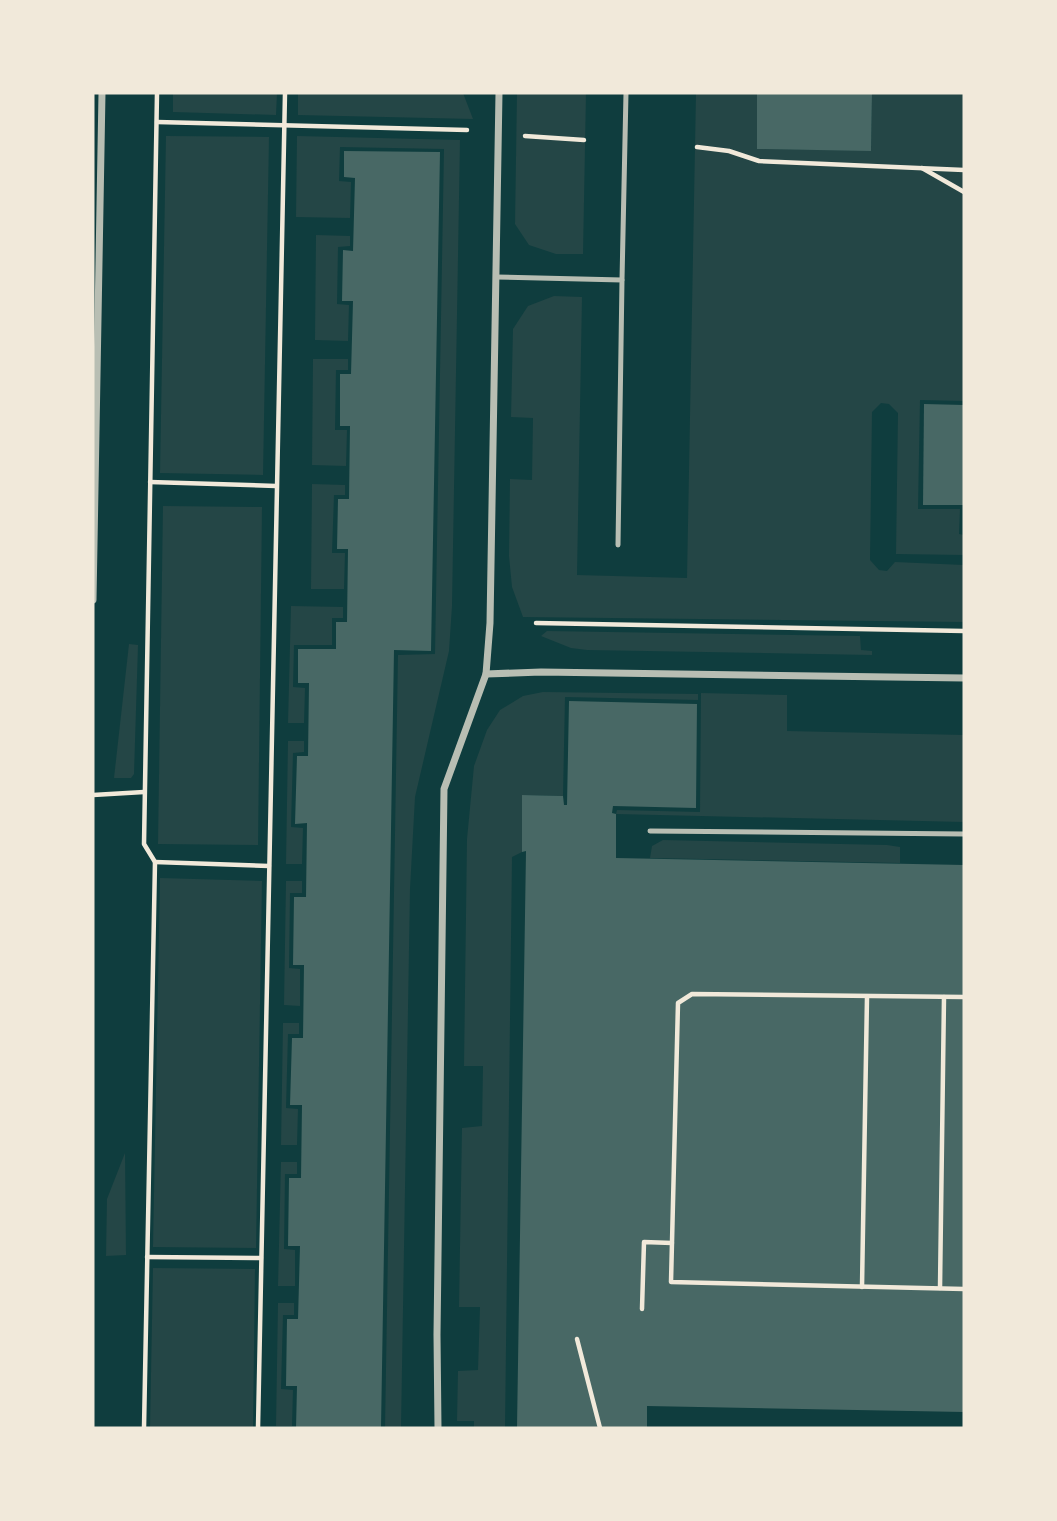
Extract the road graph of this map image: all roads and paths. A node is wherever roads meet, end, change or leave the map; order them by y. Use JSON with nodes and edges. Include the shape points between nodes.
{"nodes":[{"id":1,"x":102,"y":93,"type":"edge"},
{"id":2,"x":157,"y":93,"type":"edge"},
{"id":3,"x":285,"y":93,"type":"edge"},
{"id":4,"x":499,"y":93,"type":"edge"},
{"id":5,"x":626,"y":93,"type":"edge"},
{"id":6,"x":93,"y":98,"type":"edge"},
{"id":7,"x":102,"y":102,"type":"junction"},
{"id":8,"x":157,"y":121,"type":"junction"},
{"id":9,"x":285,"y":126,"type":"junction"},
{"id":10,"x":467,"y":130,"type":"dead end"},
{"id":11,"x":518,"y":136,"type":"dead end"},
{"id":12,"x":584,"y":140,"type":"dead end"},
{"id":13,"x":697,"y":147,"type":"dead end"},
{"id":14,"x":922,"y":168,"type":"junction"},
{"id":15,"x":964,"y":170,"type":"edge"},
{"id":16,"x":964,"y":192,"type":"edge"},
{"id":17,"x":496,"y":276,"type":"junction"},
{"id":18,"x":622,"y":279,"type":"junction"},
{"id":19,"x":94,"y":446,"type":"edge"},
{"id":20,"x":150,"y":482,"type":"junction"},
{"id":21,"x":276,"y":486,"type":"junction"},
{"id":22,"x":618,"y":545,"type":"dead end"},
{"id":23,"x":93,"y":557,"type":"edge"},
{"id":24,"x":93,"y":600,"type":"edge"},
{"id":25,"x":536,"y":623,"type":"dead end"},
{"id":26,"x":964,"y":631,"type":"edge"},
{"id":27,"x":486,"y":674,"type":"junction"},
{"id":28,"x":964,"y":678,"type":"edge"},
{"id":29,"x":145,"y":792,"type":"junction"},
{"id":30,"x":93,"y":795,"type":"edge"},
{"id":31,"x":650,"y":831,"type":"dead end"},
{"id":32,"x":964,"y":834,"type":"edge"},
{"id":33,"x":155,"y":862,"type":"junction"},
{"id":34,"x":269,"y":866,"type":"junction"},
{"id":35,"x":867,"y":996,"type":"junction"},
{"id":36,"x":944,"y":997,"type":"junction"},
{"id":37,"x":964,"y":997,"type":"edge"},
{"id":38,"x":672,"y":1243,"type":"junction"},
{"id":39,"x":147,"y":1257,"type":"junction"},
{"id":40,"x":261,"y":1258,"type":"junction"},
{"id":41,"x":862,"y":1287,"type":"junction"},
{"id":42,"x":940,"y":1288,"type":"junction"},
{"id":43,"x":964,"y":1289,"type":"edge"},
{"id":44,"x":642,"y":1309,"type":"dead end"},
{"id":45,"x":577,"y":1339,"type":"dead end"},
{"id":46,"x":144,"y":1428,"type":"edge"},
{"id":47,"x":258,"y":1428,"type":"edge"},
{"id":48,"x":438,"y":1428,"type":"edge"},
{"id":49,"x":600,"y":1428,"type":"edge"}],
"edges":[{"from":1,"to":7,"type":"street"},
{"from":2,"to":8,"type":"path"},
{"from":3,"to":9,"type":"path"},
{"from":4,"to":17,"type":"street"},
{"from":5,"to":18,"type":"lane"},
{"from":6,"to":7,"type":"lane"},
{"from":7,"to":19,"type":"street"},
{"from":8,"to":9,"type":"path"},
{"from":8,"to":20,"type":"path"},
{"from":9,"to":10,"type":"path"},
{"from":9,"to":21,"type":"path"},
{"from":11,"to":12,"type":"path"},
{"from":13,"to":14,"type":"path","via":[[759,161]]},
{"from":14,"to":15,"type":"path"},
{"from":14,"to":16,"type":"path"},
{"from":17,"to":18,"type":"lane"},
{"from":17,"to":27,"type":"street"},
{"from":18,"to":22,"type":"lane"},
{"from":19,"to":23,"type":"street"},
{"from":20,"to":21,"type":"path"},
{"from":20,"to":29,"type":"path"},
{"from":21,"to":34,"type":"path"},
{"from":23,"to":24,"type":"street"},
{"from":25,"to":26,"type":"path"},
{"from":27,"to":28,"type":"street"},
{"from":27,"to":48,"type":"street","via":[[444,789]]},
{"from":29,"to":30,"type":"path"},
{"from":29,"to":33,"type":"path","via":[[144,844]]},
{"from":31,"to":32,"type":"lane"},
{"from":33,"to":34,"type":"path"},
{"from":33,"to":39,"type":"path"},
{"from":34,"to":40,"type":"path"},
{"from":35,"to":36,"type":"path"},
{"from":35,"to":38,"type":"path","via":[[692,994],[678,1003]]},
{"from":35,"to":41,"type":"path"},
{"from":36,"to":37,"type":"path"},
{"from":36,"to":42,"type":"path"},
{"from":38,"to":41,"type":"path","via":[[671,1282]]},
{"from":38,"to":44,"type":"path","via":[[644,1242]]},
{"from":39,"to":40,"type":"path"},
{"from":39,"to":46,"type":"path"},
{"from":40,"to":47,"type":"path"},
{"from":41,"to":42,"type":"path"},
{"from":42,"to":43,"type":"path"},
{"from":45,"to":49,"type":"path"}]}
